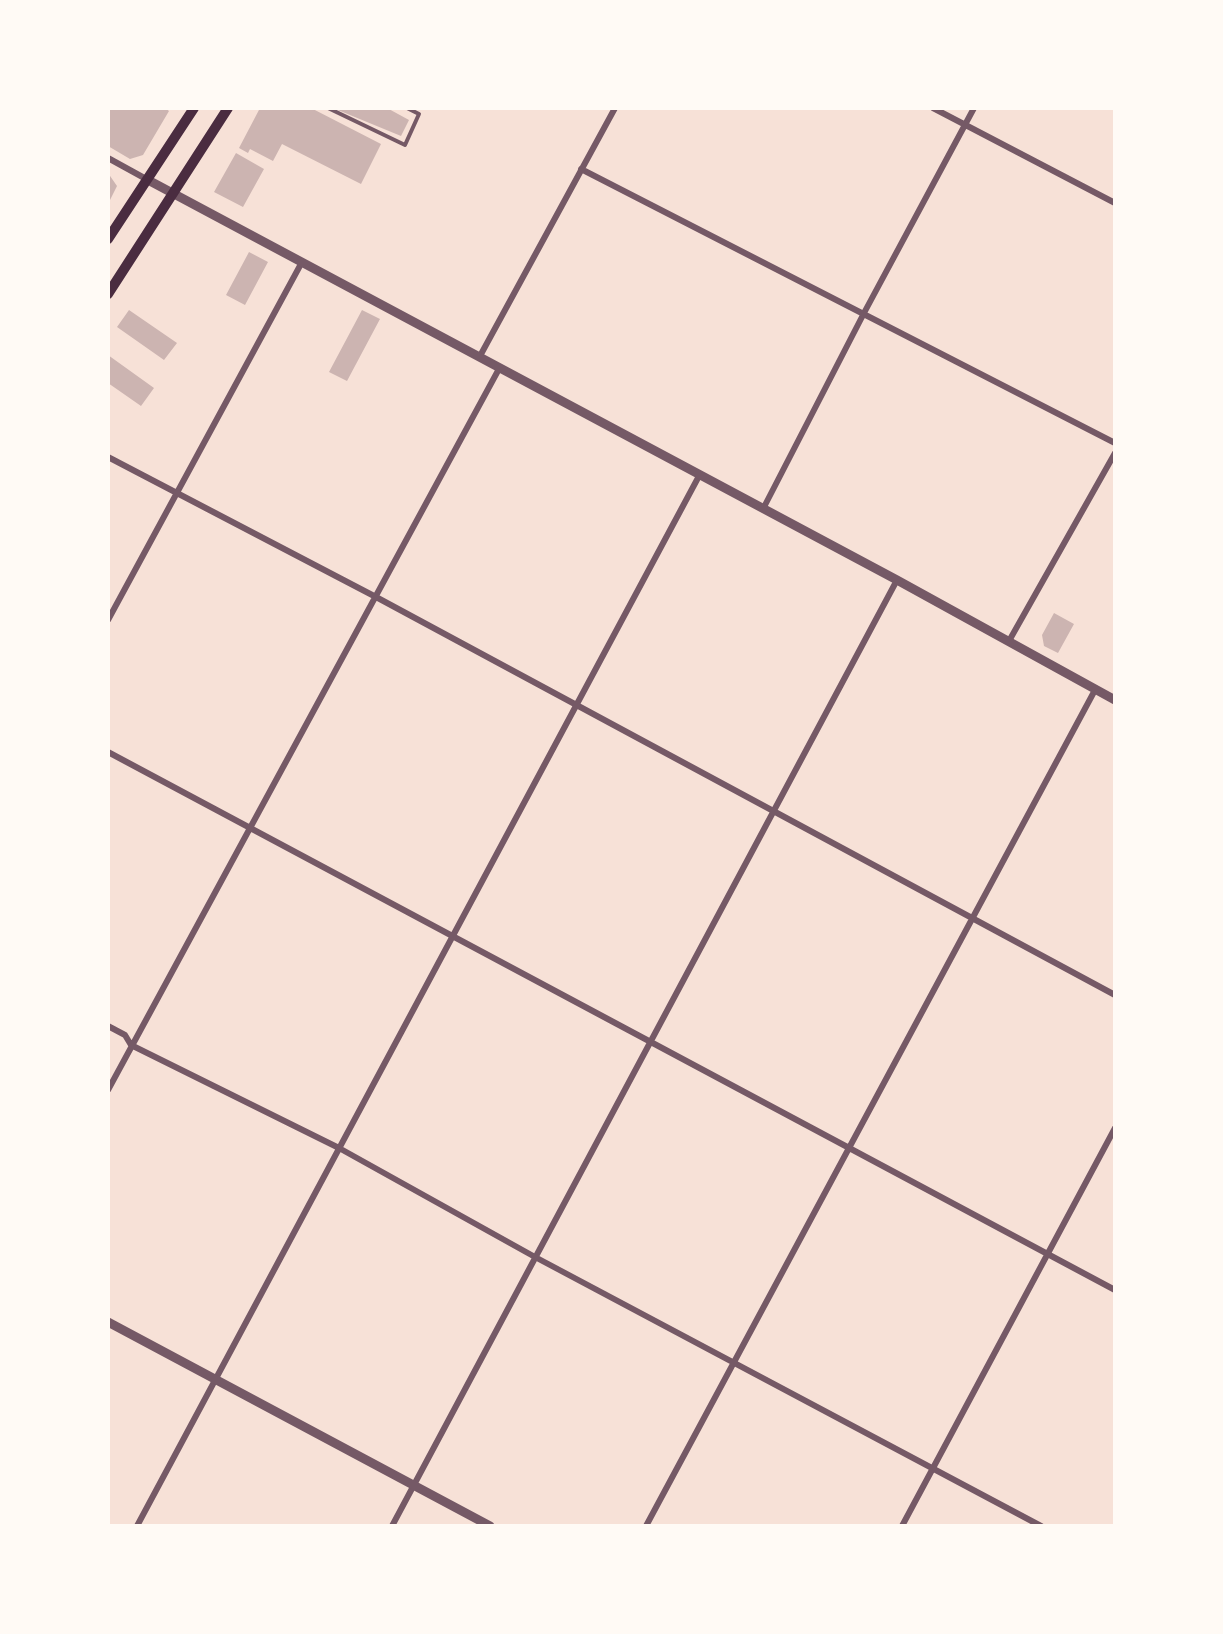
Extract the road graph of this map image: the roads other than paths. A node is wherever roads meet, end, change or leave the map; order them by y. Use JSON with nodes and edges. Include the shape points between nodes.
{"nodes":[{"id":1,"x":194,"y":108,"type":"edge"},
{"id":2,"x":228,"y":108,"type":"edge"},
{"id":3,"x":328,"y":108,"type":"edge"},
{"id":4,"x":407,"y":108,"type":"edge"},
{"id":5,"x":615,"y":108,"type":"edge"},
{"id":6,"x":933,"y":108,"type":"edge"},
{"id":7,"x":974,"y":108,"type":"edge"},
{"id":8,"x":966,"y":124,"type":"junction"},
{"id":9,"x":108,"y":158,"type":"edge"},
{"id":10,"x":581,"y":168,"type":"junction"},
{"id":11,"x":148,"y":180,"type":"junction"},
{"id":12,"x":174,"y":194,"type":"junction"},
{"id":13,"x":1115,"y":203,"type":"edge"},
{"id":14,"x":108,"y":239,"type":"edge"},
{"id":15,"x":302,"y":262,"type":"junction"},
{"id":16,"x":108,"y":294,"type":"edge"},
{"id":17,"x":864,"y":313,"type":"junction"},
{"id":18,"x":480,"y":356,"type":"junction"},
{"id":19,"x":500,"y":367,"type":"junction"},
{"id":20,"x":1115,"y":443,"type":"edge"},
{"id":21,"x":1115,"y":453,"type":"edge"},
{"id":22,"x":108,"y":457,"type":"edge"},
{"id":23,"x":699,"y":476,"type":"junction"},
{"id":24,"x":176,"y":494,"type":"junction"},
{"id":25,"x":763,"y":509,"type":"junction"},
{"id":26,"x":897,"y":580,"type":"junction"},
{"id":27,"x":376,"y":597,"type":"junction"},
{"id":28,"x":108,"y":620,"type":"edge"},
{"id":29,"x":1009,"y":641,"type":"junction"},
{"id":30,"x":1095,"y":690,"type":"junction"},
{"id":31,"x":1115,"y":700,"type":"edge"},
{"id":32,"x":577,"y":705,"type":"junction"},
{"id":33,"x":108,"y":752,"type":"edge"},
{"id":34,"x":774,"y":811,"type":"junction"},
{"id":35,"x":253,"y":827,"type":"junction"},
{"id":36,"x":973,"y":918,"type":"junction"},
{"id":37,"x":453,"y":935,"type":"junction"},
{"id":38,"x":1115,"y":995,"type":"edge"},
{"id":39,"x":108,"y":1026,"type":"edge"},
{"id":40,"x":651,"y":1041,"type":"junction"},
{"id":41,"x":131,"y":1046,"type":"junction"},
{"id":42,"x":108,"y":1090,"type":"edge"},
{"id":43,"x":1115,"y":1128,"type":"edge"},
{"id":44,"x":339,"y":1148,"type":"junction"},
{"id":45,"x":850,"y":1148,"type":"junction"},
{"id":46,"x":1048,"y":1254,"type":"junction"},
{"id":47,"x":535,"y":1257,"type":"junction"},
{"id":48,"x":1115,"y":1290,"type":"edge"},
{"id":49,"x":108,"y":1322,"type":"edge"},
{"id":50,"x":734,"y":1362,"type":"junction"},
{"id":51,"x":216,"y":1379,"type":"junction"},
{"id":52,"x":933,"y":1467,"type":"junction"},
{"id":53,"x":414,"y":1485,"type":"junction"},
{"id":54,"x":137,"y":1526,"type":"edge"},
{"id":55,"x":392,"y":1526,"type":"edge"},
{"id":56,"x":490,"y":1526,"type":"edge"},
{"id":57,"x":646,"y":1526,"type":"edge"},
{"id":58,"x":902,"y":1526,"type":"edge"},
{"id":59,"x":1041,"y":1526,"type":"edge"}],
"edges":[{"from":1,"to":11,"type":"main road"},
{"from":2,"to":12,"type":"main road"},
{"from":3,"to":4,"type":"lane","via":[[405,145],[419,114]]},
{"from":5,"to":10,"type":"street"},
{"from":6,"to":8,"type":"street"},
{"from":7,"to":8,"type":"street"},
{"from":8,"to":13,"type":"street"},
{"from":8,"to":17,"type":"street"},
{"from":9,"to":11,"type":"street"},
{"from":10,"to":17,"type":"street"},
{"from":10,"to":18,"type":"street"},
{"from":11,"to":12,"type":"street"},
{"from":11,"to":14,"type":"main road"},
{"from":12,"to":15,"type":"street"},
{"from":12,"to":16,"type":"main road"},
{"from":15,"to":18,"type":"street"},
{"from":15,"to":24,"type":"street"},
{"from":17,"to":20,"type":"street"},
{"from":17,"to":25,"type":"street"},
{"from":18,"to":19,"type":"street"},
{"from":19,"to":23,"type":"street"},
{"from":19,"to":27,"type":"street"},
{"from":21,"to":29,"type":"street"},
{"from":22,"to":24,"type":"street"},
{"from":23,"to":25,"type":"street"},
{"from":23,"to":32,"type":"street"},
{"from":24,"to":27,"type":"street"},
{"from":24,"to":28,"type":"street"},
{"from":25,"to":26,"type":"street"},
{"from":26,"to":29,"type":"street"},
{"from":26,"to":34,"type":"street"},
{"from":27,"to":32,"type":"street"},
{"from":27,"to":35,"type":"street"},
{"from":29,"to":30,"type":"street"},
{"from":30,"to":31,"type":"street"},
{"from":30,"to":36,"type":"street"},
{"from":32,"to":34,"type":"street"},
{"from":32,"to":37,"type":"street"},
{"from":33,"to":35,"type":"street"},
{"from":34,"to":36,"type":"street"},
{"from":34,"to":40,"type":"street"},
{"from":35,"to":37,"type":"street"},
{"from":35,"to":41,"type":"street"},
{"from":36,"to":38,"type":"street"},
{"from":36,"to":45,"type":"street"},
{"from":37,"to":40,"type":"street"},
{"from":37,"to":44,"type":"street"},
{"from":39,"to":41,"type":"street","via":[[125,1035]]},
{"from":40,"to":45,"type":"street"},
{"from":40,"to":47,"type":"street"},
{"from":41,"to":42,"type":"street"},
{"from":41,"to":44,"type":"street"},
{"from":43,"to":46,"type":"street"},
{"from":44,"to":47,"type":"street"},
{"from":44,"to":51,"type":"street"},
{"from":45,"to":46,"type":"street"},
{"from":45,"to":50,"type":"street"},
{"from":46,"to":48,"type":"street"},
{"from":46,"to":52,"type":"street"},
{"from":47,"to":50,"type":"street"},
{"from":47,"to":53,"type":"street"},
{"from":49,"to":51,"type":"street"},
{"from":50,"to":52,"type":"street"},
{"from":50,"to":57,"type":"street"},
{"from":51,"to":53,"type":"street"},
{"from":51,"to":54,"type":"street"},
{"from":52,"to":58,"type":"street"},
{"from":52,"to":59,"type":"street"},
{"from":53,"to":55,"type":"street"},
{"from":53,"to":56,"type":"street"}]}
